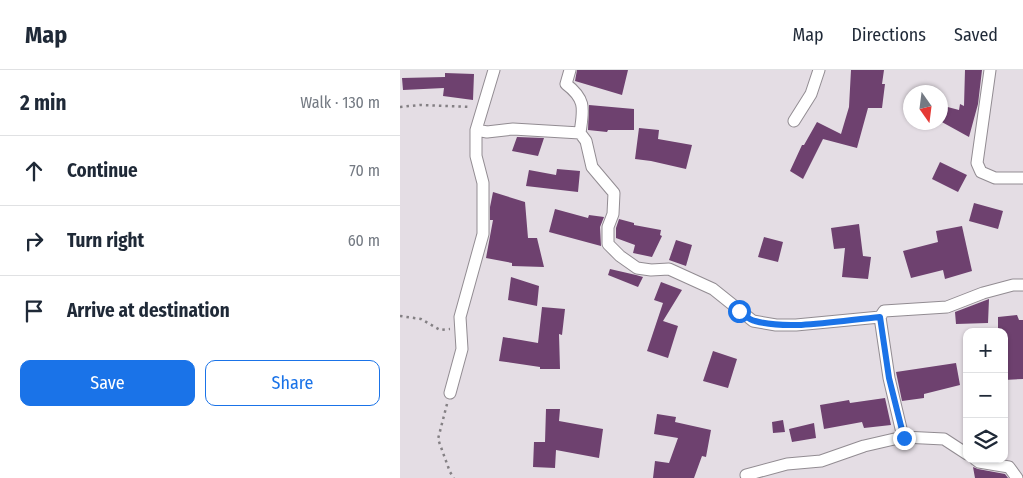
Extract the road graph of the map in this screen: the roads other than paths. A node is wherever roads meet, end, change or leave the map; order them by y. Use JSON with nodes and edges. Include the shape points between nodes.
{"nodes":[{"id":1,"x":494,"y":70,"type":"edge"},
{"id":2,"x":570,"y":70,"type":"edge"},
{"id":3,"x":819,"y":70,"type":"edge"},
{"id":4,"x":990,"y":70,"type":"edge"},
{"id":5,"x":794,"y":121,"type":"dead end"},
{"id":6,"x":476,"y":130,"type":"junction"},
{"id":7,"x":580,"y":133,"type":"junction"},
{"id":8,"x":1023,"y":178,"type":"edge"},
{"id":9,"x":1023,"y":285,"type":"edge"},
{"id":10,"x":880,"y":317,"type":"junction"},
{"id":11,"x":450,"y":393,"type":"road end"},
{"id":12,"x":904,"y":438,"type":"junction"},
{"id":13,"x":963,"y":451,"type":"edge"},
{"id":14,"x":985,"y":463,"type":"edge"},
{"id":15,"x":746,"y":475,"type":"dead end"},
{"id":16,"x":1017,"y":478,"type":"edge"}],
"edges":[{"from":1,"to":6,"type":"street"},
{"from":2,"to":7,"type":"street","via":[[566,84],[581,99],[583,109]]},
{"from":3,"to":5,"type":"street","via":[[811,94]]},
{"from":4,"to":8,"type":"street","via":[[977,163],[981,172],[995,178]]},
{"from":6,"to":7,"type":"street"},
{"from":6,"to":11,"type":"street","via":[[476,156],[484,183],[483,234],[460,317],[462,349]]},
{"from":7,"to":10,"type":"street","via":[[586,141],[592,167],[614,193],[608,244],[637,268],[669,269],[713,289],[753,321],[796,325]]},
{"from":9,"to":10,"type":"street","via":[[983,292],[947,307],[884,311]]},
{"from":10,"to":12,"type":"street","via":[[889,378]]},
{"from":12,"to":13,"type":"street","via":[[944,439]]},
{"from":12,"to":15,"type":"street","via":[[864,446],[821,461],[787,464]]},
{"from":14,"to":16,"type":"street","via":[[1009,467]]}]}
